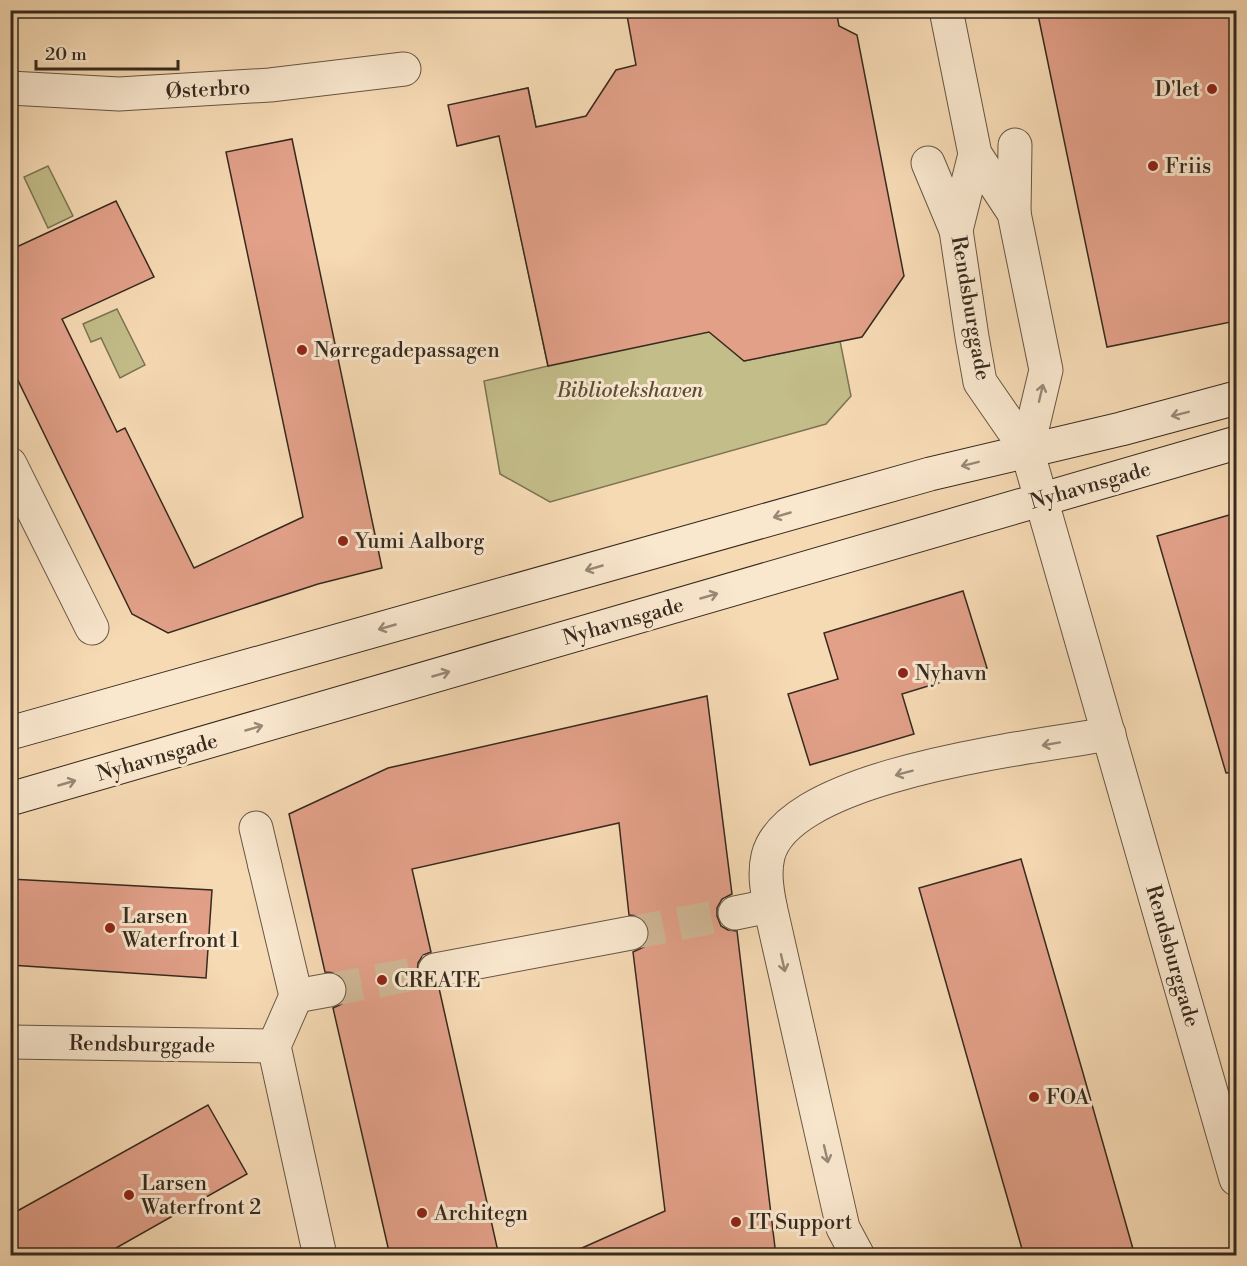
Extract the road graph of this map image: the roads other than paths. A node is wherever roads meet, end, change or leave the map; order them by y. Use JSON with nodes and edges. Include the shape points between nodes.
{"nodes":[{"id":1,"x":946,"y":10,"type":"edge"},
{"id":2,"x":404,"y":69,"type":"dead end"},
{"id":3,"x":10,"y":88,"type":"edge"},
{"id":4,"x":1015,"y":145,"type":"dead end"},
{"id":5,"x":975,"y":154,"type":"junction"},
{"id":6,"x":928,"y":163,"type":"dead end"},
{"id":7,"x":1014,"y":213,"type":"junction"},
{"id":8,"x":956,"y":230,"type":"junction"},
{"id":9,"x":1236,"y":399,"type":"edge"},
{"id":10,"x":1236,"y":443,"type":"edge"},
{"id":11,"x":1027,"y":450,"type":"junction"},
{"id":12,"x":10,"y":464,"type":"edge"},
{"id":13,"x":1042,"y":499,"type":"junction"},
{"id":14,"x":92,"y":628,"type":"dead end"},
{"id":15,"x":10,"y":733,"type":"edge"},
{"id":16,"x":1109,"y":734,"type":"junction"},
{"id":17,"x":10,"y":799,"type":"edge"},
{"id":18,"x":256,"y":828,"type":"dead end"},
{"id":19,"x":770,"y":906,"type":"junction"},
{"id":20,"x":735,"y":913,"type":"tunnel mouth"},
{"id":21,"x":631,"y":933,"type":"tunnel mouth"},
{"id":22,"x":435,"y":970,"type":"tunnel mouth"},
{"id":23,"x":329,"y":990,"type":"tunnel mouth"},
{"id":24,"x":296,"y":996,"type":"junction"},
{"id":25,"x":10,"y":1042,"type":"edge"},
{"id":26,"x":274,"y":1046,"type":"junction"},
{"id":27,"x":1236,"y":1179,"type":"edge"},
{"id":28,"x":320,"y":1256,"type":"edge"},
{"id":29,"x":858,"y":1256,"type":"edge"}],
"edges":[{"from":1,"to":5,"type":"street","name":"Rendsburggade"},
{"from":2,"to":3,"type":"street","name":"Østerbro","via":[[270,85],[119,94]]},
{"from":4,"to":7,"type":"street"},
{"from":5,"to":7,"type":"street","name":"Rendsburggade"},
{"from":5,"to":8,"type":"street","name":"Rendsburggade"},
{"from":6,"to":8,"type":"street"},
{"from":11,"to":7,"type":"street","name":"Rendsburggade","one_way":true,"via":[[1046,370]]},
{"from":8,"to":11,"type":"street","name":"Rendsburggade","via":[[980,382]]},
{"from":9,"to":11,"type":"street","one_way":true},
{"from":10,"to":13,"type":"street","name":"Nyhavnsgade"},
{"from":11,"to":13,"type":"street","name":"Rendsburggade"},
{"from":11,"to":15,"type":"street","one_way":true},
{"from":12,"to":14,"type":"street"},
{"from":13,"to":16,"type":"street","name":"Rendsburggade"},
{"from":17,"to":13,"type":"street","name":"Nyhavnsgade","one_way":true},
{"from":16,"to":19,"type":"street","one_way":true,"via":[[960,758],[858,786],[817,804],[783,830],[768,855]]},
{"from":16,"to":27,"type":"street","name":"Rendsburggade"},
{"from":18,"to":24,"type":"street"},
{"from":19,"to":20,"type":"street"},
{"from":19,"to":29,"type":"street","one_way":true,"via":[[843,1228]]},
{"from":21,"to":22,"type":"street"},
{"from":23,"to":24,"type":"street"},
{"from":24,"to":26,"type":"street"},
{"from":25,"to":26,"type":"street","name":"Rendsburggade"},
{"from":26,"to":28,"type":"street"}]}
